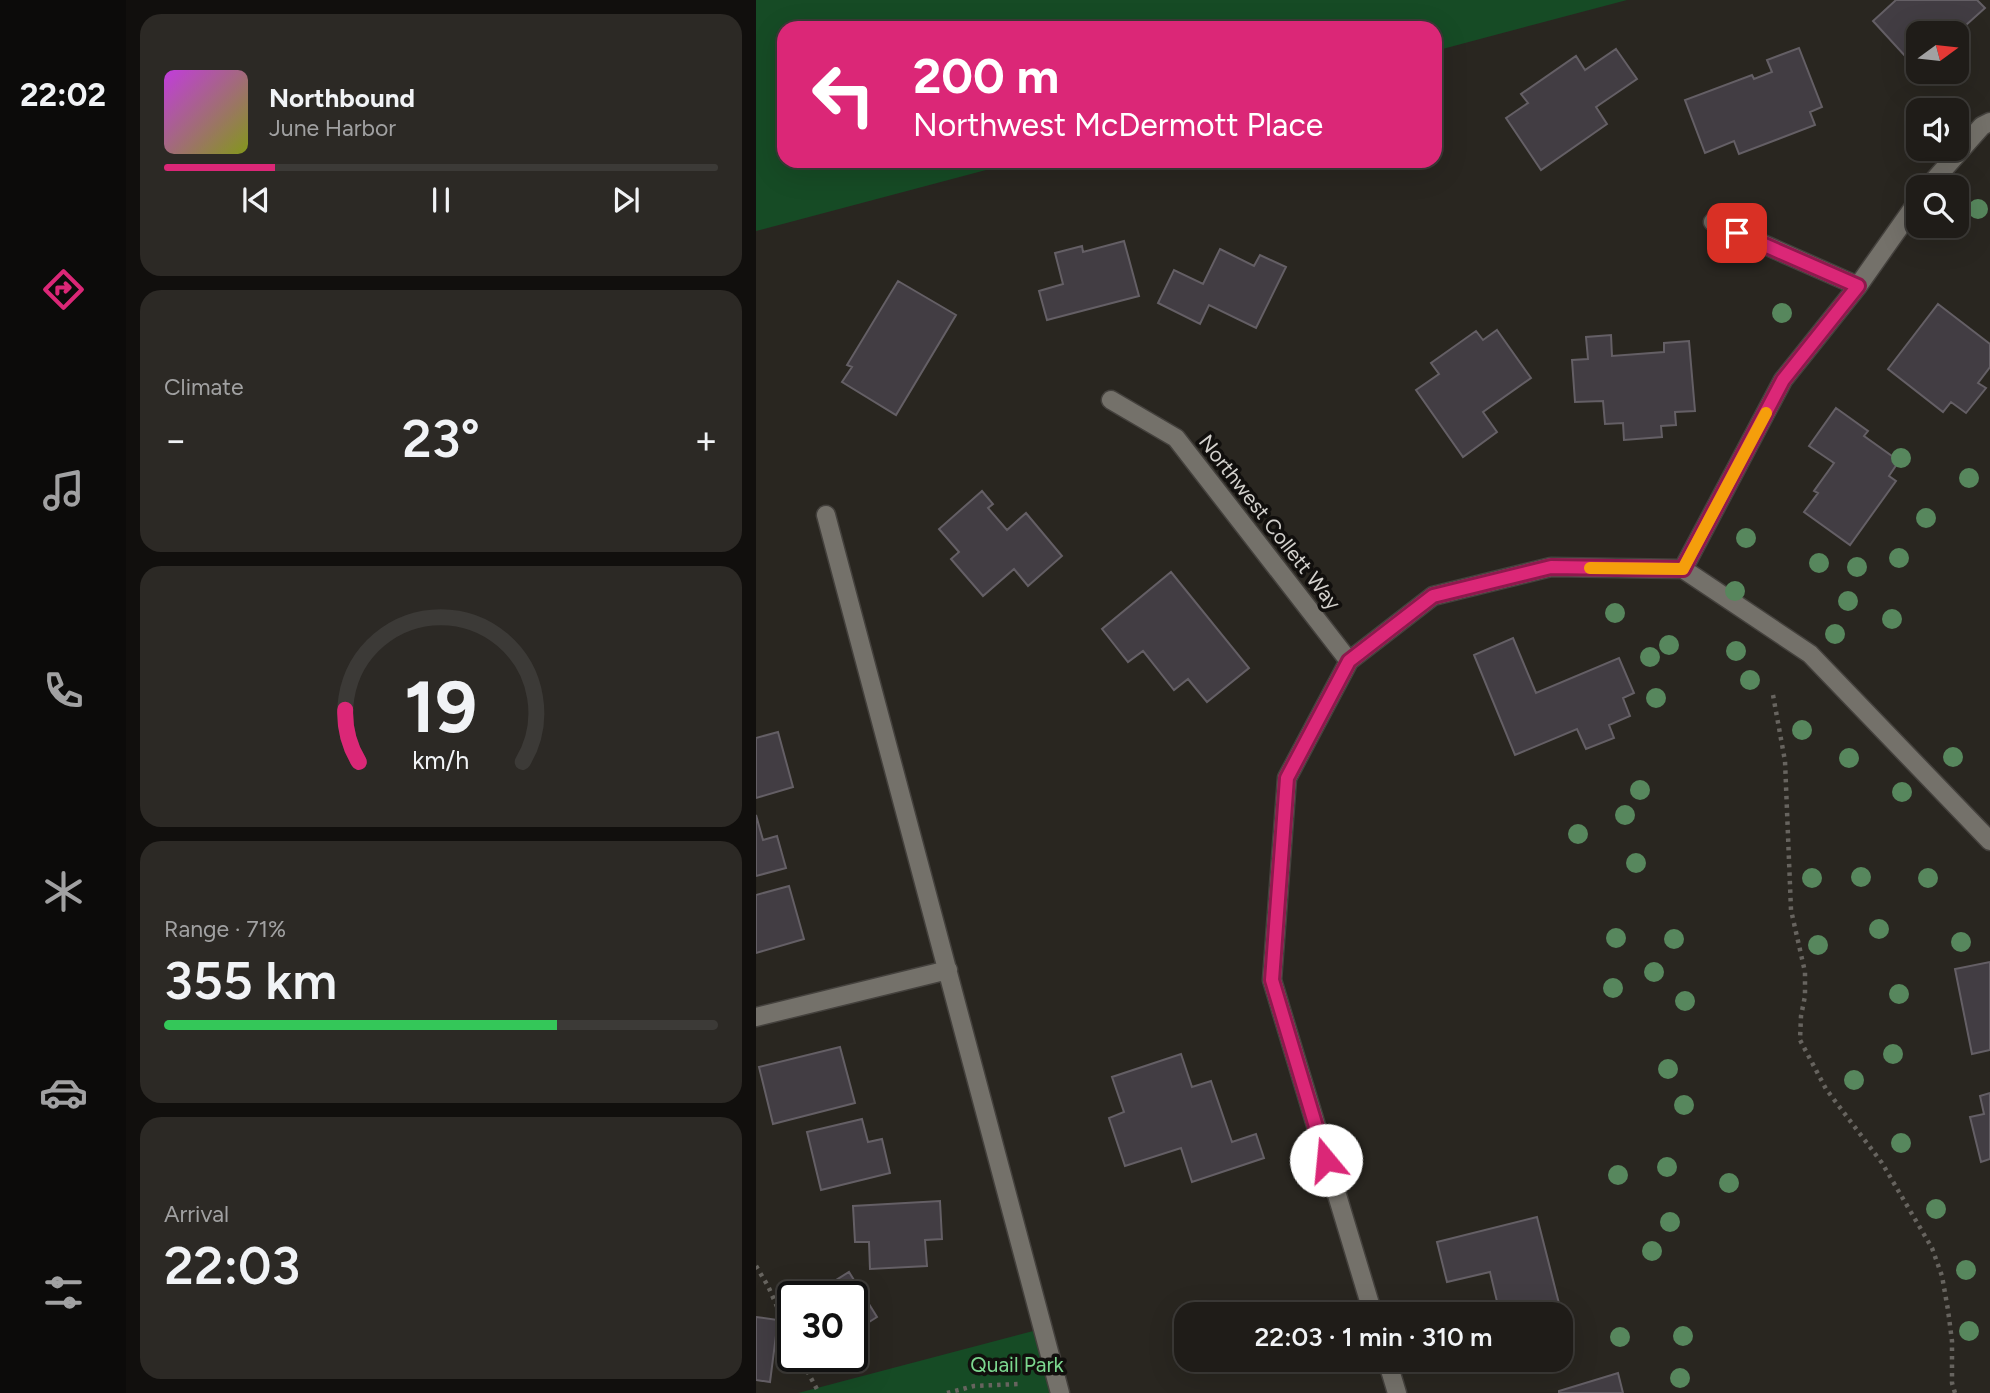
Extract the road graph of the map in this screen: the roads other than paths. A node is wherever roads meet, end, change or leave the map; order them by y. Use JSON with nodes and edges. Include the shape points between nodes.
{"nodes":[{"id":1,"x":1990,"y":122,"type":"edge"},
{"id":2,"x":1937,"y":175,"type":"edge"},
{"id":3,"x":1906,"y":218,"type":"edge"},
{"id":4,"x":1713,"y":222,"type":"dead end"},
{"id":5,"x":1858,"y":286,"type":"junction"},
{"id":6,"x":1111,"y":400,"type":"dead end"},
{"id":7,"x":826,"y":515,"type":"dead end"},
{"id":8,"x":1683,"y":569,"type":"junction"},
{"id":9,"x":1349,"y":661,"type":"junction"},
{"id":10,"x":1990,"y":841,"type":"edge"},
{"id":11,"x":947,"y":970,"type":"junction"},
{"id":12,"x":756,"y":1017,"type":"edge"},
{"id":13,"x":1369,"y":1302,"type":"edge"},
{"id":14,"x":1391,"y":1372,"type":"edge"},
{"id":15,"x":1060,"y":1393,"type":"edge"},
{"id":16,"x":1397,"y":1393,"type":"edge"}],
"edges":[{"from":1,"to":2,"type":"street"},
{"from":3,"to":5,"type":"street"},
{"from":4,"to":5,"type":"street"},
{"from":5,"to":8,"type":"street","via":[[1783,380]]},
{"from":6,"to":9,"type":"street","name":"Northwest Collett Way","via":[[1176,438]]},
{"from":7,"to":11,"type":"street"},
{"from":8,"to":9,"type":"street","via":[[1551,567],[1433,596]]},
{"from":8,"to":10,"type":"street","via":[[1810,654]]},
{"from":9,"to":13,"type":"street","via":[[1287,778],[1272,980]]},
{"from":11,"to":12,"type":"street"},
{"from":11,"to":15,"type":"street"},
{"from":14,"to":16,"type":"street"}]}
